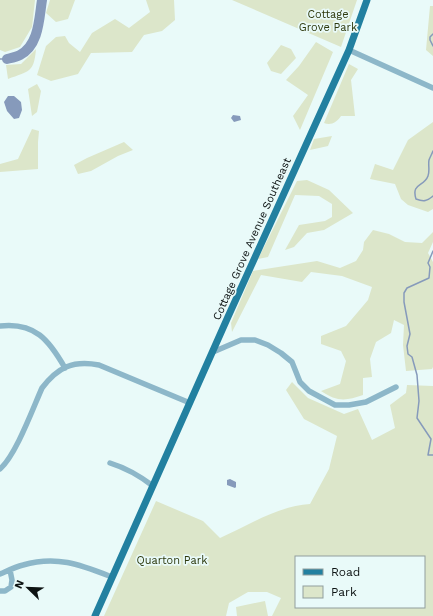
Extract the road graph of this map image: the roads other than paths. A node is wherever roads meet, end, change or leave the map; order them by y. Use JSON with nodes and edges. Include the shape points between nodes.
{"nodes":[{"id":1,"x":367,"y":0,"type":"edge"},
{"id":2,"x":349,"y":50,"type":"junction"},
{"id":3,"x":433,"y":88,"type":"edge"},
{"id":4,"x":0,"y":326,"type":"edge"},
{"id":5,"x":212,"y":352,"type":"junction"},
{"id":6,"x":65,"y":368,"type":"junction"},
{"id":7,"x":396,"y":387,"type":"dead end"},
{"id":8,"x":190,"y":403,"type":"junction"},
{"id":9,"x":110,"y":463,"type":"dead end"},
{"id":10,"x":0,"y":469,"type":"edge"},
{"id":11,"x":153,"y":486,"type":"junction"},
{"id":12,"x":10,"y":570,"type":"junction"},
{"id":13,"x":0,"y":574,"type":"edge"},
{"id":14,"x":112,"y":577,"type":"junction"},
{"id":15,"x":0,"y":591,"type":"edge"},
{"id":16,"x":95,"y":616,"type":"edge"}],
"edges":[{"from":1,"to":2,"type":"main road","name":"Cottage Grove Avenue Southeast"},
{"from":2,"to":3,"type":"street"},
{"from":2,"to":5,"type":"main road","name":"Cottage Grove Avenue Southeast"},
{"from":4,"to":6,"type":"street","via":[[25,327],[37,333],[47,340]]},
{"from":5,"to":7,"type":"street","via":[[241,340],[255,340],[281,353],[292,362],[300,382],[309,391],[334,405],[366,402]]},
{"from":5,"to":8,"type":"main road","name":"Cottage Grove Avenue Southeast"},
{"from":6,"to":8,"type":"street","via":[[80,363],[99,365]]},
{"from":6,"to":10,"type":"street","via":[[58,371],[42,388],[14,450]]},
{"from":8,"to":11,"type":"main road","name":"Cottage Grove Avenue Southeast"},
{"from":9,"to":11,"type":"street","via":[[136,474]]},
{"from":11,"to":14,"type":"main road","name":"Cottage Grove Avenue Southeast"},
{"from":12,"to":13,"type":"street"},
{"from":12,"to":14,"type":"street","via":[[22,565],[62,561]]},
{"from":12,"to":15,"type":"street","via":[[11,587]]},
{"from":14,"to":16,"type":"main road","name":"Cottage Grove Avenue Southeast"}]}
